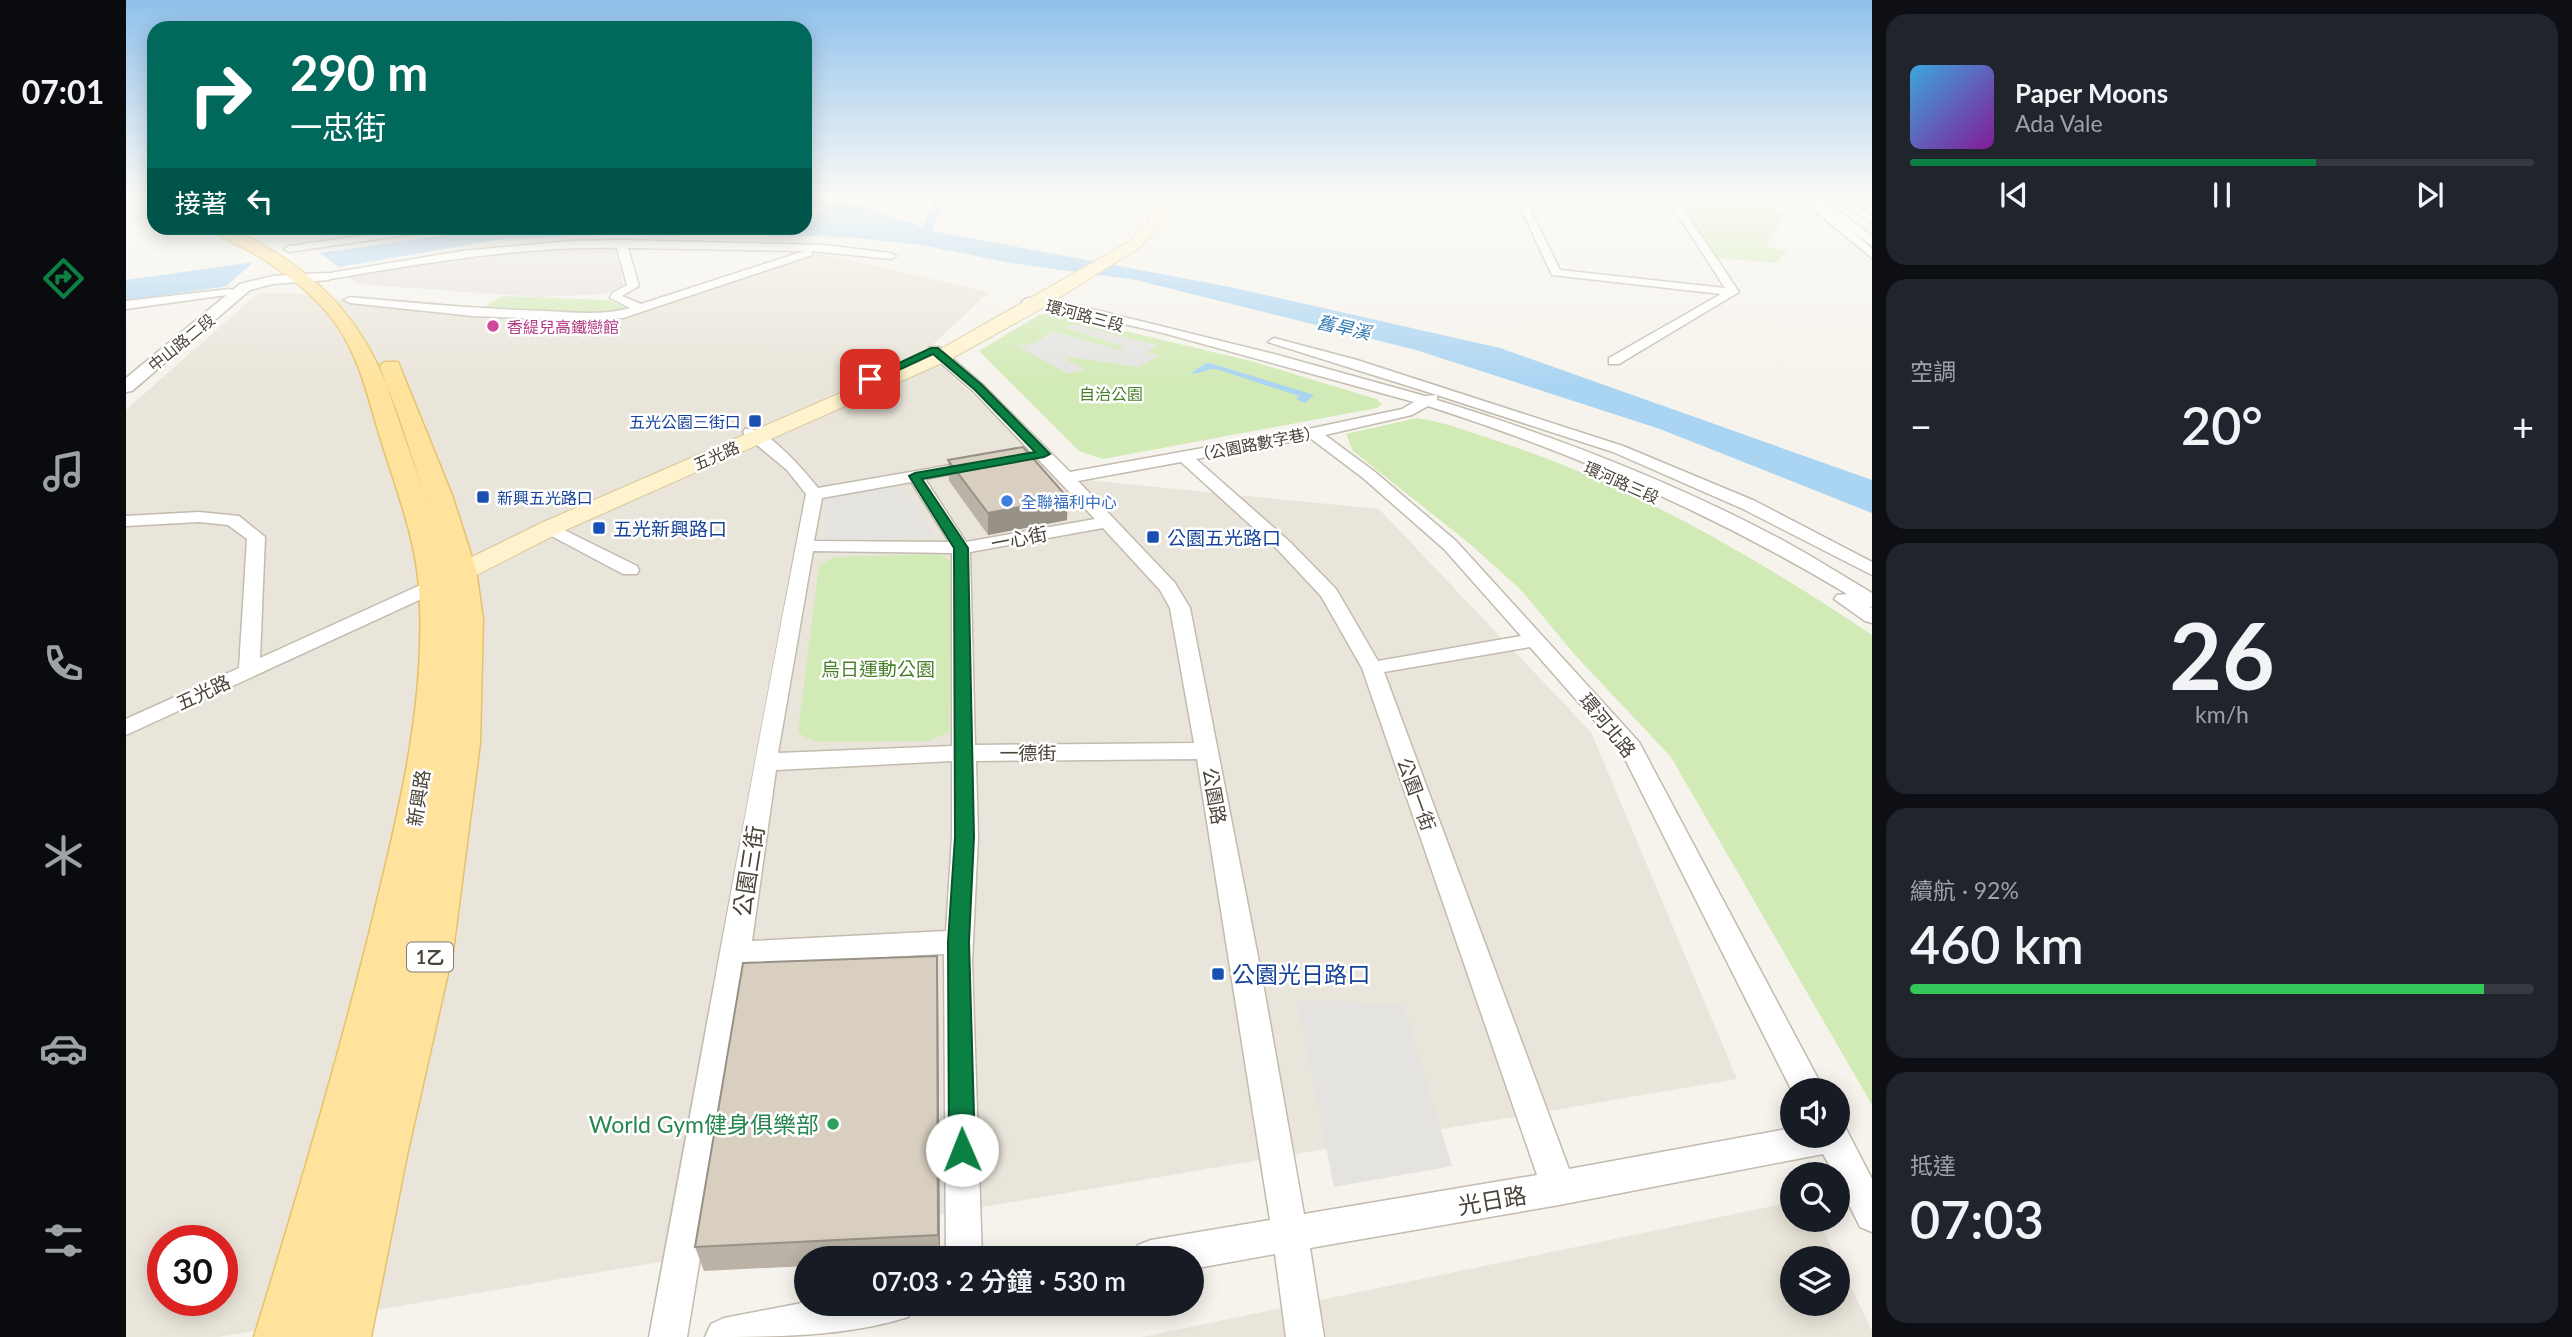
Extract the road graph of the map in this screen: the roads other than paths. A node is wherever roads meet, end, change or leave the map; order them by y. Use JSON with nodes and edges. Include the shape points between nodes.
{"nodes":[{"id":1,"x":272,"y":260,"type":"edge"},
{"id":2,"x":289,"y":260,"type":"edge"},
{"id":3,"x":423,"y":260,"type":"edge"},
{"id":4,"x":626,"y":260,"type":"edge"},
{"id":5,"x":786,"y":260,"type":"edge"},
{"id":6,"x":1101,"y":260,"type":"edge"},
{"id":7,"x":1550,"y":260,"type":"edge"},
{"id":8,"x":1712,"y":260,"type":"edge"},
{"id":9,"x":310,"y":279,"type":"junction"},
{"id":10,"x":1049,"y":292,"type":"junction"},
{"id":11,"x":1733,"y":292,"type":"junction"},
{"id":12,"x":237,"y":293,"type":"junction"},
{"id":13,"x":350,"y":300,"type":"junction"},
{"id":14,"x":126,"y":305,"type":"edge"},
{"id":15,"x":640,"y":309,"type":"junction"},
{"id":16,"x":939,"y":353,"type":"junction"},
{"id":17,"x":1614,"y":361,"type":"dead end"},
{"id":18,"x":126,"y":387,"type":"edge"},
{"id":19,"x":1429,"y":399,"type":"junction"},
{"id":20,"x":1313,"y":433,"type":"junction"},
{"id":21,"x":754,"y":435,"type":"junction"},
{"id":22,"x":1044,"y":454,"type":"junction"},
{"id":23,"x":1184,"y":456,"type":"junction"},
{"id":24,"x":1018,"y":458,"type":"edge"},
{"id":25,"x":992,"y":463,"type":"edge"},
{"id":26,"x":915,"y":476,"type":"junction"},
{"id":27,"x":1066,"y":478,"type":"junction"},
{"id":28,"x":814,"y":494,"type":"junction"},
{"id":29,"x":126,"y":521,"type":"edge"},
{"id":30,"x":1106,"y":522,"type":"junction"},
{"id":31,"x":550,"y":527,"type":"junction"},
{"id":32,"x":806,"y":546,"type":"junction"},
{"id":33,"x":961,"y":548,"type":"junction"},
{"id":34,"x":1872,"y":569,"type":"edge"},
{"id":35,"x":630,"y":570,"type":"dead end"},
{"id":36,"x":451,"y":572,"type":"junction"},
{"id":37,"x":1872,"y":580,"type":"edge"},
{"id":38,"x":1872,"y":601,"type":"edge"},
{"id":39,"x":1872,"y":617,"type":"edge"},
{"id":40,"x":1535,"y":640,"type":"junction"},
{"id":41,"x":1372,"y":668,"type":"junction"},
{"id":42,"x":249,"y":670,"type":"junction"},
{"id":43,"x":126,"y":728,"type":"edge"},
{"id":44,"x":1207,"y":751,"type":"junction"},
{"id":45,"x":962,"y":753,"type":"junction"},
{"id":46,"x":765,"y":762,"type":"junction"},
{"id":47,"x":958,"y":942,"type":"junction"},
{"id":48,"x":736,"y":953,"type":"junction"},
{"id":49,"x":1802,"y":1078,"type":"edge"},
{"id":50,"x":1780,"y":1146,"type":"edge"},
{"id":51,"x":1838,"y":1148,"type":"edge"},
{"id":52,"x":1559,"y":1188,"type":"junction"},
{"id":53,"x":1872,"y":1215,"type":"edge"},
{"id":54,"x":1291,"y":1234,"type":"junction"},
{"id":55,"x":964,"y":1246,"type":"edge"},
{"id":56,"x":1204,"y":1249,"type":"edge"},
{"id":57,"x":833,"y":1316,"type":"edge"},
{"id":58,"x":284,"y":1337,"type":"edge"},
{"id":59,"x":341,"y":1337,"type":"edge"},
{"id":60,"x":668,"y":1337,"type":"edge"},
{"id":61,"x":724,"y":1337,"type":"edge"},
{"id":62,"x":1305,"y":1337,"type":"edge"}],
"edges":[{"from":1,"to":12,"type":"street","name":"中山路二段"},
{"from":2,"to":9,"type":"main road","number":"1乙"},
{"from":3,"to":9,"type":"street"},
{"from":4,"to":15,"type":"street","via":[[633,286],[616,295]]},
{"from":5,"to":15,"type":"street"},
{"from":6,"to":10,"type":"main road","name":"五光路"},
{"from":7,"to":11,"type":"street","via":[[1556,273]]},
{"from":8,"to":11,"type":"street"},
{"from":9,"to":12,"type":"street"},
{"from":9,"to":13,"type":"main road","name":"新興路","number":"1乙"},
{"from":9,"to":36,"type":"main road","name":"新興路","number":"1乙","via":[[338,313],[369,365],[416,512]]},
{"from":10,"to":16,"type":"main road","name":"五光路"},
{"from":10,"to":19,"type":"street","name":"環河路三段","via":[[1286,366]]},
{"from":10,"to":19,"type":"street","name":"環河路三段","via":[[1297,354]]},
{"from":11,"to":17,"type":"street"},
{"from":12,"to":14,"type":"street"},
{"from":12,"to":18,"type":"street","name":"中山路二段"},
{"from":13,"to":15,"type":"street","via":[[579,316]]},
{"from":13,"to":36,"type":"main road","name":"新興路","number":"1乙","via":[[390,361],[439,495]]},
{"from":16,"to":21,"type":"main road","name":"五光路"},
{"from":16,"to":22,"type":"street","name":"公園路"},
{"from":19,"to":20,"type":"street","name":"（公園路數字巷）","via":[[1398,414]]},
{"from":19,"to":34,"type":"street","name":"環河路三段","via":[[1566,430],[1683,474]]},
{"from":19,"to":37,"type":"street","name":"環河路三段","via":[[1586,444],[1675,480]]},
{"from":19,"to":38,"type":"street","name":"環河路三段","via":[[1657,485],[1769,541]]},
{"from":19,"to":39,"type":"street","name":"環河路三段","via":[[1645,491],[1765,552]]},
{"from":20,"to":23,"type":"street","name":"（公園路數字巷）"},
{"from":20,"to":40,"type":"street","name":"環河北路","via":[[1450,545]]},
{"from":21,"to":28,"type":"street","via":[[793,467]]},
{"from":21,"to":31,"type":"main road","name":"五光路"},
{"from":21,"to":36,"type":"main road","name":"五光路"},
{"from":22,"to":24,"type":"street"},
{"from":22,"to":27,"type":"street","name":"公園路"},
{"from":23,"to":27,"type":"street","name":"（公園路數字巷）"},
{"from":23,"to":41,"type":"street","name":"公園一街","via":[[1329,593]]},
{"from":25,"to":26,"type":"street"},
{"from":26,"to":28,"type":"street"},
{"from":26,"to":33,"type":"street"},
{"from":27,"to":30,"type":"street","name":"公園路"},
{"from":28,"to":32,"type":"street","name":"公園三街"},
{"from":29,"to":42,"type":"street","via":[[233,520],[256,537]]},
{"from":30,"to":33,"type":"street","name":"一心街"},
{"from":30,"to":44,"type":"street","name":"公園路","via":[[1168,587],[1180,608]]},
{"from":31,"to":35,"type":"street"},
{"from":31,"to":36,"type":"main road","name":"五光路"},
{"from":32,"to":33,"type":"street","name":"一心街"},
{"from":32,"to":46,"type":"street","name":"公園三街"},
{"from":33,"to":45,"type":"street"},
{"from":36,"to":42,"type":"street","name":"五光路"},
{"from":36,"to":58,"type":"main road","name":"新興路","number":"1乙","via":[[435,627],[426,752],[413,832],[378,994]]},
{"from":36,"to":59,"type":"main road","name":"新興路","number":"1乙","via":[[467,619],[462,743],[452,822],[431,951]]},
{"from":40,"to":41,"type":"street"},
{"from":40,"to":49,"type":"street","name":"環河北路","via":[[1631,747]]},
{"from":41,"to":52,"type":"street","name":"公園一街"},
{"from":42,"to":43,"type":"street","name":"五光路"},
{"from":44,"to":45,"type":"street","name":"一德街"},
{"from":44,"to":54,"type":"street","name":"公園路"},
{"from":45,"to":46,"type":"street","name":"一德街"},
{"from":45,"to":47,"type":"street","via":[[965,837]]},
{"from":46,"to":48,"type":"street","name":"公園三街"},
{"from":47,"to":48,"type":"street"},
{"from":47,"to":55,"type":"street"},
{"from":48,"to":60,"type":"street","name":"公園三街"},
{"from":50,"to":52,"type":"street","name":"光日路"},
{"from":51,"to":53,"type":"street"},
{"from":52,"to":54,"type":"street","name":"光日路"},
{"from":54,"to":56,"type":"street","name":"光日路"},
{"from":54,"to":62,"type":"street","name":"公園路"},
{"from":57,"to":61,"type":"street"}]}
